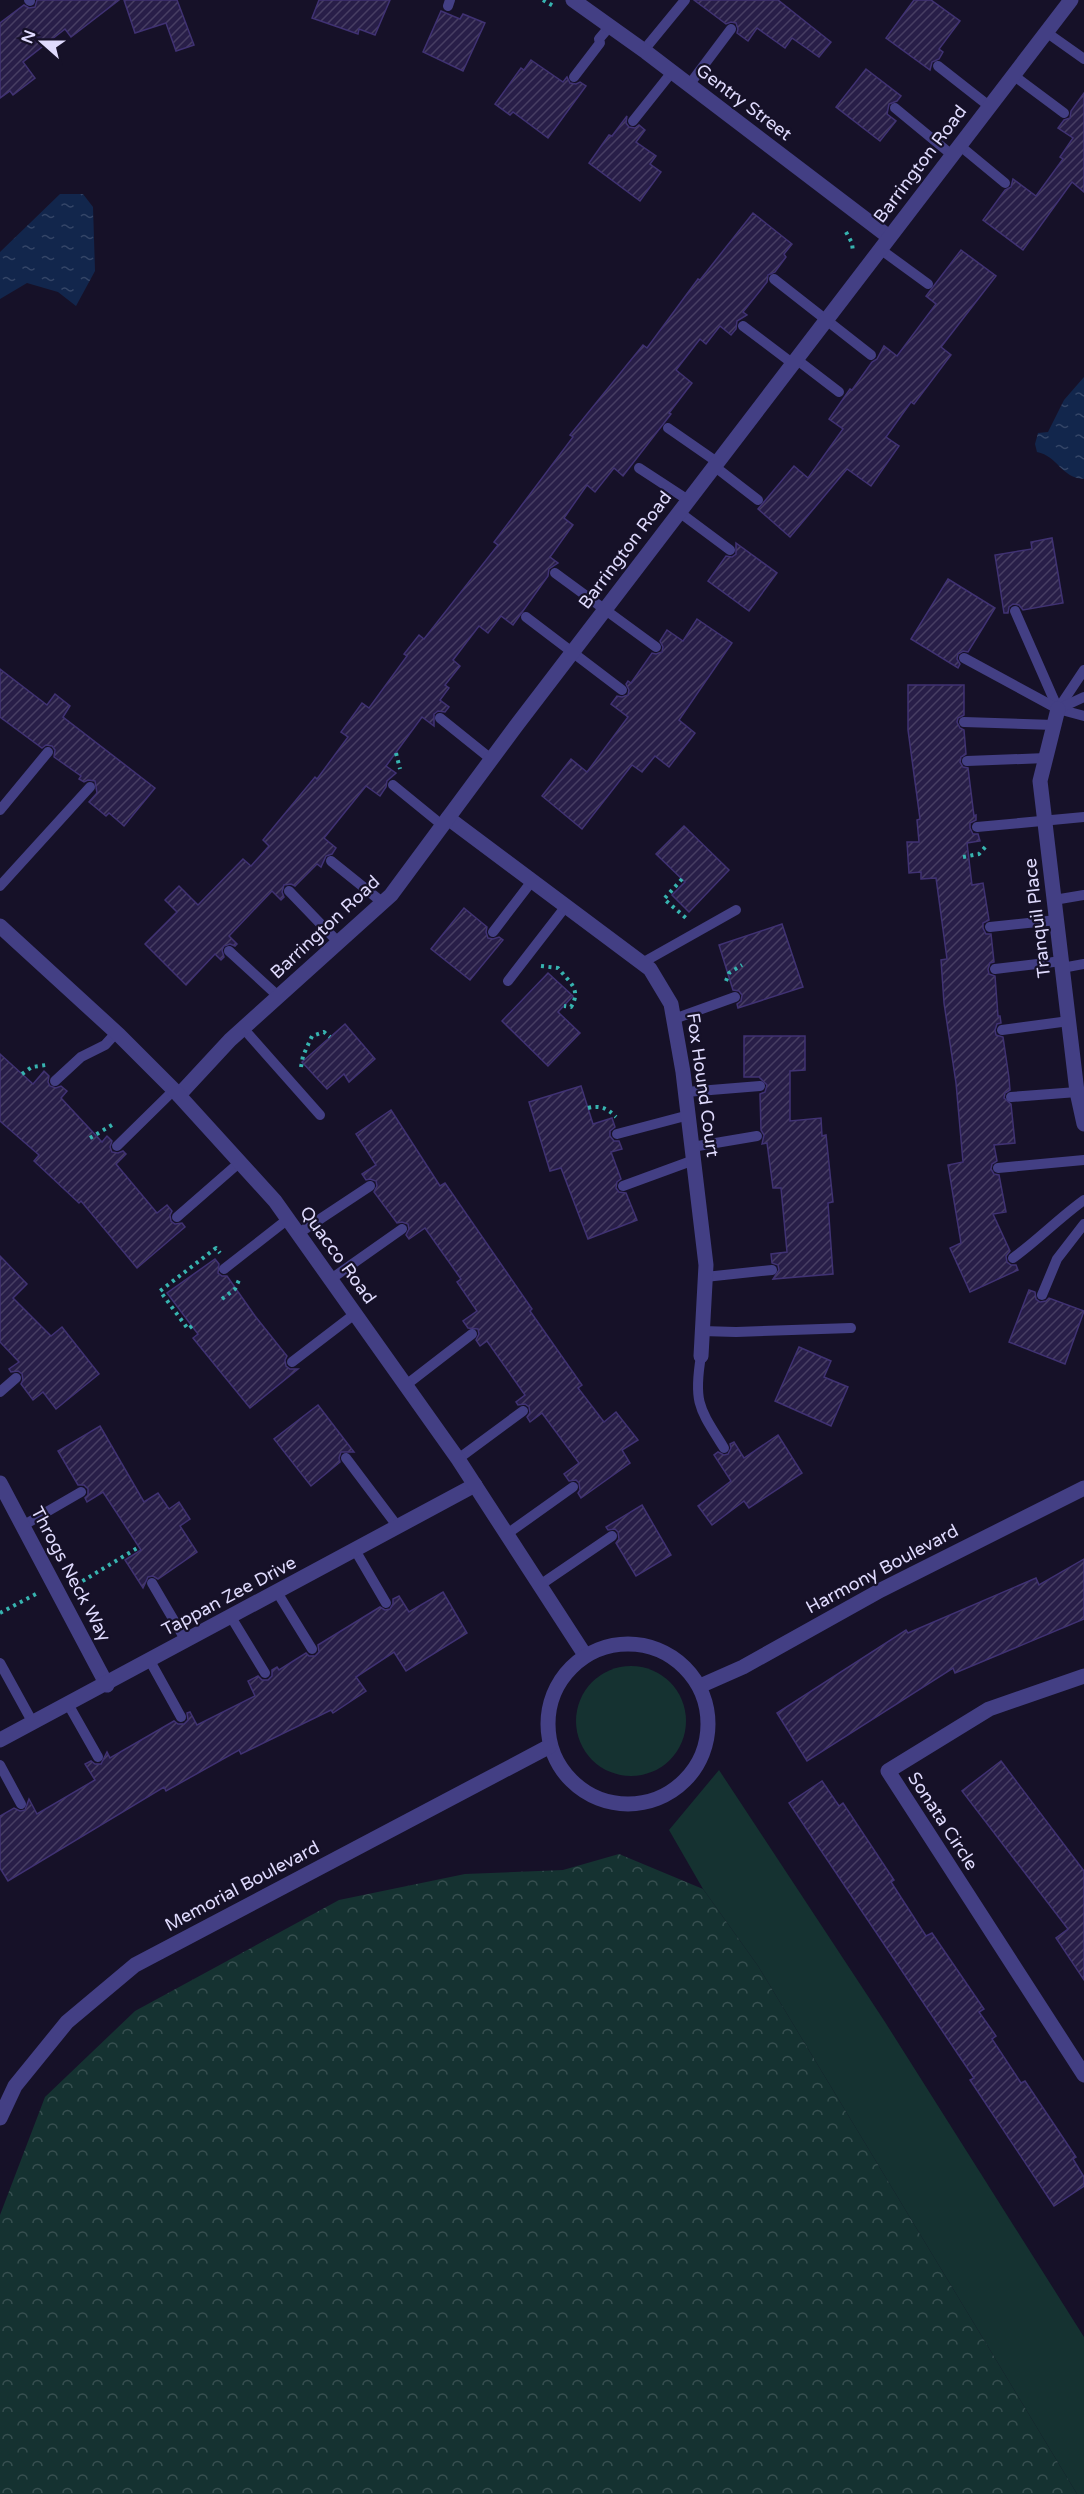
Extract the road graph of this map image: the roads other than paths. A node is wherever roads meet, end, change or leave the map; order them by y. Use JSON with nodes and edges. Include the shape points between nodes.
{"nodes":[{"id":1,"x":573,"y":0,"type":"edge"},
{"id":2,"x":685,"y":0,"type":"edge"},
{"id":3,"x":1068,"y":1,"type":"edge"},
{"id":4,"x":610,"y":26,"type":"junction"},
{"id":5,"x":731,"y":29,"type":"dead end"},
{"id":6,"x":1046,"y":32,"type":"junction"},
{"id":7,"x":644,"y":51,"type":"junction"},
{"id":8,"x":1084,"y":58,"type":"edge"},
{"id":9,"x":938,"y":66,"type":"dead end"},
{"id":10,"x":672,"y":72,"type":"junction"},
{"id":11,"x":1013,"y":75,"type":"junction"},
{"id":12,"x":574,"y":77,"type":"dead end"},
{"id":13,"x":689,"y":86,"type":"junction"},
{"id":14,"x":989,"y":106,"type":"junction"},
{"id":15,"x":895,"y":108,"type":"dead end"},
{"id":16,"x":1064,"y":112,"type":"dead end"},
{"id":17,"x":633,"y":121,"type":"dead end"},
{"id":18,"x":955,"y":150,"type":"junction"},
{"id":19,"x":1005,"y":183,"type":"dead end"},
{"id":20,"x":885,"y":243,"type":"junction"},
{"id":21,"x":774,"y":279,"type":"dead end"},
{"id":22,"x":928,"y":284,"type":"dead end"},
{"id":23,"x":825,"y":320,"type":"junction"},
{"id":24,"x":743,"y":326,"type":"dead end"},
{"id":25,"x":871,"y":355,"type":"dead end"},
{"id":26,"x":794,"y":361,"type":"junction"},
{"id":27,"x":839,"y":392,"type":"dead end"},
{"id":28,"x":668,"y":428,"type":"dead end"},
{"id":29,"x":716,"y":464,"type":"junction"},
{"id":30,"x":639,"y":468,"type":"dead end"},
{"id":31,"x":758,"y":500,"type":"dead end"},
{"id":32,"x":684,"y":506,"type":"junction"},
{"id":33,"x":730,"y":550,"type":"dead end"},
{"id":34,"x":555,"y":573,"type":"dead end"},
{"id":35,"x":604,"y":609,"type":"junction"},
{"id":36,"x":1015,"y":611,"type":"dead end"},
{"id":37,"x":526,"y":617,"type":"dead end"},
{"id":38,"x":656,"y":646,"type":"dead end"},
{"id":39,"x":572,"y":652,"type":"junction"},
{"id":40,"x":964,"y":658,"type":"dead end"},
{"id":41,"x":1084,"y":670,"type":"edge"},
{"id":42,"x":622,"y":690,"type":"dead end"},
{"id":43,"x":1084,"y":697,"type":"edge"},
{"id":44,"x":1058,"y":709,"type":"junction"},
{"id":45,"x":1084,"y":716,"type":"edge"},
{"id":46,"x":440,"y":718,"type":"dead end"},
{"id":47,"x":964,"y":722,"type":"dead end"},
{"id":48,"x":1054,"y":725,"type":"junction"},
{"id":49,"x":48,"y":752,"type":"dead end"},
{"id":50,"x":1046,"y":758,"type":"junction"},
{"id":51,"x":491,"y":759,"type":"junction"},
{"id":52,"x":967,"y":761,"type":"dead end"},
{"id":53,"x":393,"y":785,"type":"dead end"},
{"id":54,"x":90,"y":787,"type":"dead end"},
{"id":55,"x":0,"y":810,"type":"edge"},
{"id":56,"x":1084,"y":817,"type":"edge"},
{"id":57,"x":445,"y":821,"type":"junction"},
{"id":58,"x":1045,"y":821,"type":"junction"},
{"id":59,"x":977,"y":827,"type":"dead end"},
{"id":60,"x":332,"y":861,"type":"dead end"},
{"id":61,"x":532,"y":881,"type":"junction"},
{"id":62,"x":0,"y":886,"type":"edge"},
{"id":63,"x":289,"y":891,"type":"dead end"},
{"id":64,"x":1084,"y":895,"type":"edge"},
{"id":65,"x":1054,"y":900,"type":"junction"},
{"id":66,"x":382,"y":902,"type":"junction"},
{"id":67,"x":566,"y":906,"type":"junction"},
{"id":68,"x":736,"y":910,"type":"dead end"},
{"id":69,"x":1057,"y":920,"type":"junction"},
{"id":70,"x":0,"y":926,"type":"edge"},
{"id":71,"x":990,"y":927,"type":"dead end"},
{"id":72,"x":493,"y":932,"type":"dead end"},
{"id":73,"x":338,"y":942,"type":"junction"},
{"id":74,"x":229,"y":951,"type":"dead end"},
{"id":75,"x":642,"y":963,"type":"junction"},
{"id":76,"x":1084,"y":964,"type":"edge"},
{"id":77,"x":1062,"y":965,"type":"junction"},
{"id":78,"x":995,"y":969,"type":"dead end"},
{"id":79,"x":508,"y":981,"type":"dead end"},
{"id":80,"x":278,"y":996,"type":"junction"},
{"id":81,"x":735,"y":998,"type":"dead end"},
{"id":82,"x":674,"y":1018,"type":"junction"},
{"id":83,"x":1069,"y":1021,"type":"junction"},
{"id":84,"x":243,"y":1028,"type":"junction"},
{"id":85,"x":1002,"y":1030,"type":"dead end"},
{"id":86,"x":116,"y":1033,"type":"junction"},
{"id":87,"x":56,"y":1082,"type":"dead end"},
{"id":88,"x":760,"y":1086,"type":"dead end"},
{"id":89,"x":686,"y":1092,"type":"junction"},
{"id":90,"x":1077,"y":1092,"type":"junction"},
{"id":91,"x":176,"y":1093,"type":"junction"},
{"id":92,"x":1011,"y":1097,"type":"dead end"},
{"id":93,"x":320,"y":1115,"type":"dead end"},
{"id":94,"x":689,"y":1115,"type":"junction"},
{"id":95,"x":1084,"y":1124,"type":"edge"},
{"id":96,"x":620,"y":1133,"type":"road end"},
{"id":97,"x":757,"y":1136,"type":"dead end"},
{"id":98,"x":117,"y":1146,"type":"dead end"},
{"id":99,"x":693,"y":1154,"type":"junction"},
{"id":100,"x":1084,"y":1160,"type":"edge"},
{"id":101,"x":240,"y":1162,"type":"junction"},
{"id":102,"x":998,"y":1167,"type":"dead end"},
{"id":103,"x":370,"y":1186,"type":"dead end"},
{"id":104,"x":623,"y":1186,"type":"dead end"},
{"id":105,"x":1084,"y":1200,"type":"edge"},
{"id":106,"x":177,"y":1217,"type":"dead end"},
{"id":107,"x":288,"y":1219,"type":"junction"},
{"id":108,"x":1084,"y":1224,"type":"edge"},
{"id":109,"x":402,"y":1230,"type":"dead end"},
{"id":110,"x":298,"y":1233,"type":"junction"},
{"id":111,"x":1013,"y":1258,"type":"dead end"},
{"id":112,"x":226,"y":1267,"type":"road end"},
{"id":113,"x":772,"y":1269,"type":"dead end"},
{"id":114,"x":705,"y":1277,"type":"junction"},
{"id":115,"x":331,"y":1279,"type":"junction"},
{"id":116,"x":1042,"y":1295,"type":"dead end"},
{"id":117,"x":356,"y":1313,"type":"junction"},
{"id":118,"x":851,"y":1328,"type":"dead end"},
{"id":119,"x":702,"y":1330,"type":"junction"},
{"id":120,"x":472,"y":1334,"type":"dead end"},
{"id":121,"x":701,"y":1356,"type":"joint"},
{"id":122,"x":292,"y":1362,"type":"dead end"},
{"id":123,"x":16,"y":1378,"type":"dead end"},
{"id":124,"x":406,"y":1384,"type":"junction"},
{"id":125,"x":0,"y":1392,"type":"edge"},
{"id":126,"x":523,"y":1412,"type":"dead end"},
{"id":127,"x":724,"y":1449,"type":"dead end"},
{"id":128,"x":346,"y":1458,"type":"dead end"},
{"id":129,"x":459,"y":1460,"type":"junction"},
{"id":130,"x":0,"y":1483,"type":"edge"},
{"id":131,"x":475,"y":1485,"type":"junction"},
{"id":132,"x":573,"y":1487,"type":"dead end"},
{"id":133,"x":1084,"y":1488,"type":"edge"},
{"id":134,"x":81,"y":1492,"type":"dead end"},
{"id":135,"x":24,"y":1525,"type":"junction"},
{"id":136,"x":398,"y":1527,"type":"junction"},
{"id":137,"x":507,"y":1534,"type":"junction"},
{"id":138,"x":612,"y":1536,"type":"dead end"},
{"id":139,"x":355,"y":1550,"type":"junction"},
{"id":140,"x":152,"y":1582,"type":"dead end"},
{"id":141,"x":540,"y":1586,"type":"junction"},
{"id":142,"x":277,"y":1592,"type":"junction"},
{"id":143,"x":387,"y":1603,"type":"dead end"},
{"id":144,"x":231,"y":1617,"type":"junction"},
{"id":145,"x":186,"y":1641,"type":"junction"},
{"id":146,"x":312,"y":1649,"type":"dead end"},
{"id":147,"x":585,"y":1655,"type":"junction"},
{"id":148,"x":150,"y":1661,"type":"junction"},
{"id":149,"x":0,"y":1663,"type":"edge"},
{"id":150,"x":265,"y":1673,"type":"dead end"},
{"id":151,"x":1084,"y":1676,"type":"edge"},
{"id":152,"x":107,"y":1685,"type":"junction"},
{"id":153,"x":700,"y":1686,"type":"junction"},
{"id":154,"x":68,"y":1704,"type":"junction"},
{"id":155,"x":181,"y":1717,"type":"dead end"},
{"id":156,"x":33,"y":1723,"type":"junction"},
{"id":157,"x":0,"y":1740,"type":"edge"},
{"id":158,"x":550,"y":1746,"type":"junction"},
{"id":159,"x":98,"y":1757,"type":"dead end"},
{"id":160,"x":0,"y":1765,"type":"edge"},
{"id":161,"x":21,"y":1804,"type":"dead end"},
{"id":162,"x":1084,"y":2075,"type":"edge"},
{"id":163,"x":0,"y":2118,"type":"edge"}],
"edges":[{"from":1,"to":4,"type":"street","name":"Gentry Street"},
{"from":2,"to":7,"type":"lane"},
{"from":3,"to":6,"type":"street","name":"Barrington Road"},
{"from":4,"to":7,"type":"street","name":"Gentry Street"},
{"from":4,"to":12,"type":"lane"},
{"from":5,"to":13,"type":"lane"},
{"from":6,"to":8,"type":"lane"},
{"from":6,"to":11,"type":"street","name":"Barrington Road"},
{"from":7,"to":10,"type":"street","name":"Gentry Street"},
{"from":9,"to":14,"type":"lane"},
{"from":10,"to":13,"type":"street","name":"Gentry Street"},
{"from":10,"to":17,"type":"lane"},
{"from":11,"to":14,"type":"street","name":"Barrington Road"},
{"from":11,"to":16,"type":"lane"},
{"from":13,"to":20,"type":"street","name":"Gentry Street"},
{"from":14,"to":18,"type":"street","name":"Barrington Road"},
{"from":15,"to":18,"type":"lane"},
{"from":18,"to":19,"type":"lane"},
{"from":18,"to":20,"type":"street","name":"Barrington Road"},
{"from":20,"to":22,"type":"lane"},
{"from":20,"to":23,"type":"street","name":"Barrington Road"},
{"from":21,"to":23,"type":"lane"},
{"from":23,"to":25,"type":"lane"},
{"from":23,"to":26,"type":"street","name":"Barrington Road"},
{"from":24,"to":26,"type":"lane"},
{"from":26,"to":27,"type":"lane"},
{"from":26,"to":29,"type":"street","name":"Barrington Road"},
{"from":28,"to":29,"type":"lane"},
{"from":29,"to":31,"type":"lane"},
{"from":29,"to":32,"type":"street","name":"Barrington Road"},
{"from":30,"to":32,"type":"lane"},
{"from":32,"to":33,"type":"lane"},
{"from":32,"to":35,"type":"street","name":"Barrington Road"},
{"from":34,"to":35,"type":"lane"},
{"from":35,"to":38,"type":"lane"},
{"from":35,"to":39,"type":"street","name":"Barrington Road"},
{"from":36,"to":44,"type":"lane"},
{"from":37,"to":39,"type":"lane"},
{"from":39,"to":42,"type":"lane"},
{"from":39,"to":51,"type":"street","name":"Barrington Road"},
{"from":40,"to":44,"type":"lane"},
{"from":41,"to":44,"type":"lane"},
{"from":43,"to":44,"type":"lane"},
{"from":44,"to":45,"type":"lane"},
{"from":44,"to":48,"type":"street","name":"Tranquil Place"},
{"from":46,"to":51,"type":"lane"},
{"from":47,"to":48,"type":"lane"},
{"from":48,"to":50,"type":"street","name":"Tranquil Place"},
{"from":49,"to":55,"type":"lane"},
{"from":50,"to":52,"type":"lane"},
{"from":50,"to":58,"type":"street","name":"Tranquil Place","via":[[1040,781]]},
{"from":51,"to":57,"type":"street","name":"Barrington Road"},
{"from":53,"to":57,"type":"lane"},
{"from":54,"to":62,"type":"lane"},
{"from":56,"to":58,"type":"lane"},
{"from":57,"to":61,"type":"street","name":"Fox Hound Court"},
{"from":57,"to":66,"type":"street","name":"Barrington Road"},
{"from":58,"to":59,"type":"lane"},
{"from":58,"to":65,"type":"street","name":"Tranquil Place"},
{"from":60,"to":66,"type":"lane"},
{"from":61,"to":67,"type":"street","name":"Fox Hound Court"},
{"from":61,"to":72,"type":"lane"},
{"from":63,"to":73,"type":"lane"},
{"from":64,"to":65,"type":"lane"},
{"from":65,"to":69,"type":"street","name":"Tranquil Place"},
{"from":66,"to":73,"type":"street","name":"Barrington Road"},
{"from":67,"to":75,"type":"street","name":"Fox Hound Court"},
{"from":67,"to":79,"type":"lane"},
{"from":68,"to":75,"type":"lane"},
{"from":69,"to":71,"type":"lane"},
{"from":69,"to":77,"type":"street","name":"Tranquil Place"},
{"from":70,"to":86,"type":"street","name":"Quacco Road"},
{"from":73,"to":80,"type":"street","name":"Barrington Road"},
{"from":74,"to":80,"type":"lane"},
{"from":75,"to":82,"type":"street","name":"Fox Hound Court","via":[[650,969],[671,1004]]},
{"from":76,"to":77,"type":"lane"},
{"from":77,"to":78,"type":"lane"},
{"from":77,"to":83,"type":"street","name":"Tranquil Place"},
{"from":80,"to":84,"type":"street","name":"Barrington Road"},
{"from":81,"to":82,"type":"lane"},
{"from":82,"to":89,"type":"street","name":"Fox Hound Court"},
{"from":83,"to":85,"type":"lane"},
{"from":83,"to":90,"type":"street","name":"Tranquil Place"},
{"from":84,"to":91,"type":"street","name":"Barrington Road"},
{"from":84,"to":93,"type":"lane"},
{"from":86,"to":87,"type":"lane","via":[[105,1045],[81,1056]]},
{"from":86,"to":91,"type":"street","name":"Quacco Road"},
{"from":88,"to":89,"type":"lane"},
{"from":89,"to":94,"type":"street","name":"Fox Hound Court"},
{"from":90,"to":92,"type":"lane"},
{"from":90,"to":95,"type":"street","name":"Tranquil Place"},
{"from":91,"to":98,"type":"lane"},
{"from":91,"to":101,"type":"street","name":"Quacco Road"},
{"from":94,"to":96,"type":"lane"},
{"from":94,"to":99,"type":"street","name":"Fox Hound Court"},
{"from":97,"to":99,"type":"lane"},
{"from":99,"to":104,"type":"lane"},
{"from":99,"to":114,"type":"street","name":"Fox Hound Court"},
{"from":100,"to":102,"type":"lane"},
{"from":101,"to":106,"type":"lane"},
{"from":101,"to":107,"type":"street","name":"Quacco Road"},
{"from":103,"to":110,"type":"lane"},
{"from":105,"to":111,"type":"lane"},
{"from":107,"to":110,"type":"street","name":"Quacco Road"},
{"from":107,"to":112,"type":"lane"},
{"from":108,"to":116,"type":"lane","via":[[1057,1259]]},
{"from":109,"to":115,"type":"lane"},
{"from":110,"to":115,"type":"street","name":"Quacco Road"},
{"from":113,"to":114,"type":"lane"},
{"from":114,"to":119,"type":"street","name":"Fox Hound Court"},
{"from":115,"to":117,"type":"street","name":"Quacco Road"},
{"from":117,"to":122,"type":"lane"},
{"from":117,"to":124,"type":"street","name":"Quacco Road"},
{"from":118,"to":119,"type":"lane"},
{"from":119,"to":121,"type":"street","name":"Fox Hound Court"},
{"from":120,"to":124,"type":"lane"},
{"from":121,"to":127,"type":"lane","via":[[696,1386],[701,1410]]},
{"from":123,"to":125,"type":"lane"},
{"from":124,"to":129,"type":"street","name":"Quacco Road"},
{"from":126,"to":129,"type":"lane"},
{"from":128,"to":136,"type":"lane"},
{"from":129,"to":131,"type":"street","name":"Quacco Road"},
{"from":130,"to":135,"type":"street","name":"Throgs Neck Way"},
{"from":131,"to":136,"type":"street","name":"Tappan Zee Drive"},
{"from":131,"to":137,"type":"street","name":"Quacco Road"},
{"from":132,"to":137,"type":"lane"},
{"from":133,"to":153,"type":"street","name":"Harmony Boulevard"},
{"from":134,"to":135,"type":"lane"},
{"from":135,"to":152,"type":"street","name":"Throgs Neck Way"},
{"from":136,"to":139,"type":"street","name":"Tappan Zee Drive"},
{"from":137,"to":141,"type":"street","name":"Quacco Road"},
{"from":138,"to":141,"type":"lane"},
{"from":139,"to":142,"type":"street","name":"Tappan Zee Drive"},
{"from":139,"to":143,"type":"lane"},
{"from":140,"to":145,"type":"lane"},
{"from":141,"to":147,"type":"street","name":"Quacco Road"},
{"from":142,"to":144,"type":"street","name":"Tappan Zee Drive"},
{"from":142,"to":146,"type":"lane"},
{"from":144,"to":145,"type":"street","name":"Tappan Zee Drive"},
{"from":144,"to":150,"type":"lane"},
{"from":145,"to":148,"type":"street","name":"Tappan Zee Drive"},
{"from":147,"to":153,"type":"street","via":[[610,1645],[645,1645],[662,1650],[684,1665]]},
{"from":147,"to":158,"type":"street","via":[[566,1672],[553,1695],[547,1720]]},
{"from":148,"to":152,"type":"street","name":"Tappan Zee Drive"},
{"from":148,"to":155,"type":"lane"},
{"from":149,"to":156,"type":"lane"},
{"from":151,"to":162,"type":"street","name":"Sonata Circle","via":[[988,1709],[888,1771]]},
{"from":152,"to":154,"type":"street","name":"Tappan Zee Drive"},
{"from":153,"to":158,"type":"street","via":[[708,1712],[708,1739],[698,1764],[681,1785],[658,1799],[631,1805],[604,1802],[580,1790],[561,1770]]},
{"from":154,"to":156,"type":"street","name":"Tappan Zee Drive"},
{"from":154,"to":159,"type":"lane"},
{"from":156,"to":157,"type":"street","name":"Tappan Zee Drive"},
{"from":158,"to":163,"type":"street","name":"Memorial Boulevard","via":[[135,1965],[67,2022],[15,2086]]},
{"from":160,"to":161,"type":"lane"}]}
